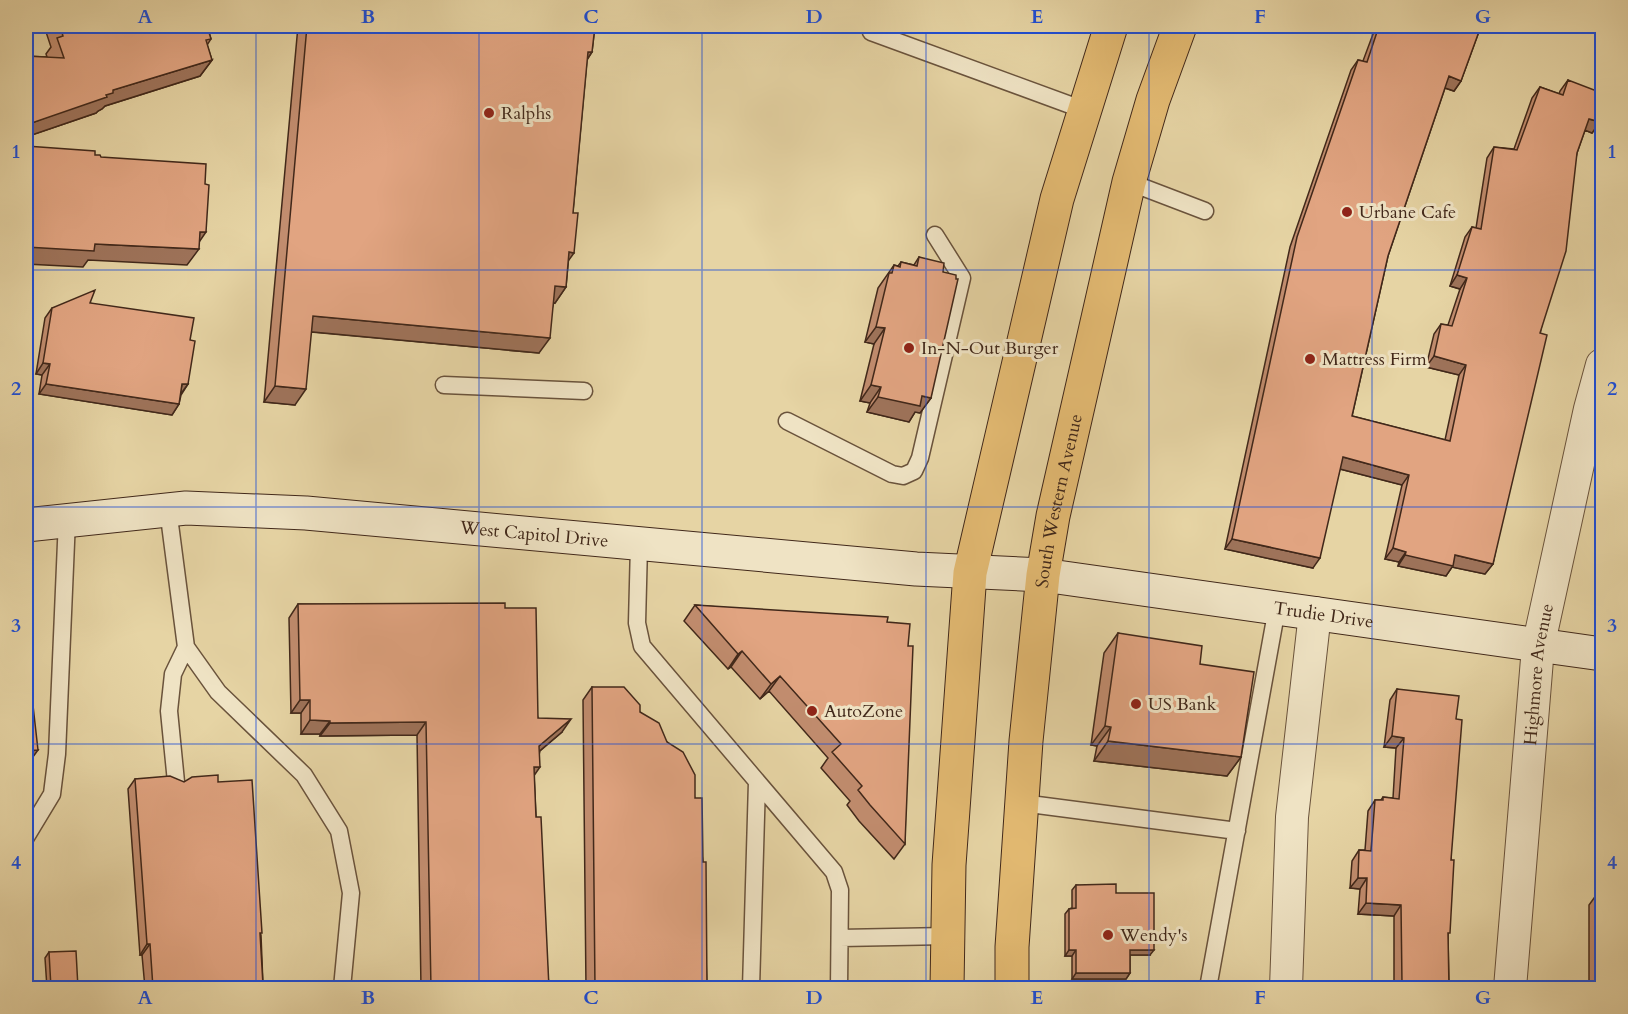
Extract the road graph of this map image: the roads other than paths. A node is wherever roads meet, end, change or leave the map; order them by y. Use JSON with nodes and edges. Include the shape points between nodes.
{"nodes":[{"id":1,"x":1110,"y":26,"type":"edge"},
{"id":2,"x":1180,"y":26,"type":"edge"},
{"id":3,"x":871,"y":32,"type":"dead end"},
{"id":4,"x":1084,"y":110,"type":"junction"},
{"id":5,"x":1129,"y":182,"type":"junction"},
{"id":6,"x":1205,"y":211,"type":"dead end"},
{"id":7,"x":934,"y":235,"type":"dead end"},
{"id":8,"x":1602,"y":365,"type":"edge"},
{"id":9,"x":444,"y":385,"type":"dead end"},
{"id":10,"x":584,"y":391,"type":"dead end"},
{"id":11,"x":787,"y":421,"type":"dead end"},
{"id":12,"x":168,"y":509,"type":"junction"},
{"id":13,"x":67,"y":519,"type":"junction"},
{"id":14,"x":26,"y":525,"type":"edge"},
{"id":15,"x":639,"y":545,"type":"junction"},
{"id":16,"x":970,"y":573,"type":"junction"},
{"id":17,"x":1043,"y":575,"type":"junction"},
{"id":18,"x":1277,"y":608,"type":"junction"},
{"id":19,"x":1315,"y":613,"type":"junction"},
{"id":20,"x":186,"y":647,"type":"junction"},
{"id":21,"x":1538,"y":647,"type":"junction"},
{"id":22,"x":1602,"y":654,"type":"edge"},
{"id":23,"x":176,"y":782,"type":"edge"},
{"id":24,"x":758,"y":782,"type":"junction"},
{"id":25,"x":1022,"y":803,"type":"junction"},
{"id":26,"x":1237,"y":831,"type":"junction"},
{"id":27,"x":26,"y":837,"type":"edge"},
{"id":28,"x":948,"y":936,"type":"junction"},
{"id":29,"x":840,"y":938,"type":"junction"},
{"id":30,"x":342,"y":988,"type":"edge"},
{"id":31,"x":751,"y":988,"type":"edge"},
{"id":32,"x":839,"y":988,"type":"edge"},
{"id":33,"x":947,"y":988,"type":"edge"},
{"id":34,"x":1012,"y":988,"type":"edge"},
{"id":35,"x":1209,"y":988,"type":"edge"},
{"id":36,"x":1286,"y":988,"type":"edge"},
{"id":37,"x":1510,"y":988,"type":"edge"}],
"edges":[{"from":1,"to":4,"type":"main road"},
{"from":2,"to":5,"type":"main road","name":"South Western Avenue"},
{"from":3,"to":4,"type":"lane"},
{"from":4,"to":16,"type":"main road","via":[[1057,199]]},
{"from":5,"to":6,"type":"lane"},
{"from":5,"to":17,"type":"main road","name":"South Western Avenue","via":[[1080,391]]},
{"from":7,"to":11,"type":"lane","via":[[962,278],[914,471],[903,476],[892,474]]},
{"from":8,"to":21,"type":"street","name":"Highmore Avenue"},
{"from":9,"to":10,"type":"lane"},
{"from":12,"to":13,"type":"street","name":"West Capitol Drive"},
{"from":12,"to":15,"type":"street","name":"West Capitol Drive","via":[[306,513]]},
{"from":12,"to":20,"type":"lane"},
{"from":13,"to":14,"type":"street","name":"West Capitol Drive"},
{"from":13,"to":27,"type":"lane","via":[[52,794]]},
{"from":15,"to":16,"type":"street","name":"West Capitol Drive"},
{"from":15,"to":24,"type":"lane","via":[[637,623],[642,646]]},
{"from":16,"to":17,"type":"street","name":"West Capitol Drive"},
{"from":16,"to":28,"type":"main road","via":[[949,865]]},
{"from":17,"to":18,"type":"street","name":"Trudie Drive"},
{"from":17,"to":25,"type":"main road","name":"South Western Avenue"},
{"from":18,"to":19,"type":"street","name":"Trudie Drive"},
{"from":18,"to":26,"type":"lane"},
{"from":19,"to":21,"type":"street","name":"Trudie Drive"},
{"from":19,"to":36,"type":"street","via":[[1292,817]]},
{"from":20,"to":23,"type":"lane","via":[[173,674],[169,711]]},
{"from":20,"to":30,"type":"lane","via":[[218,692],[304,775],[339,831],[351,892]]},
{"from":21,"to":22,"type":"street","name":"Trudie Drive"},
{"from":21,"to":37,"type":"street","name":"Highmore Avenue"},
{"from":24,"to":29,"type":"lane","via":[[834,872],[840,890]]},
{"from":24,"to":31,"type":"lane"},
{"from":25,"to":26,"type":"lane"},
{"from":25,"to":34,"type":"main road","name":"South Western Avenue","via":[[1011,947]]},
{"from":26,"to":35,"type":"lane"},
{"from":28,"to":29,"type":"lane"},
{"from":28,"to":33,"type":"main road"},
{"from":29,"to":32,"type":"lane"}]}
